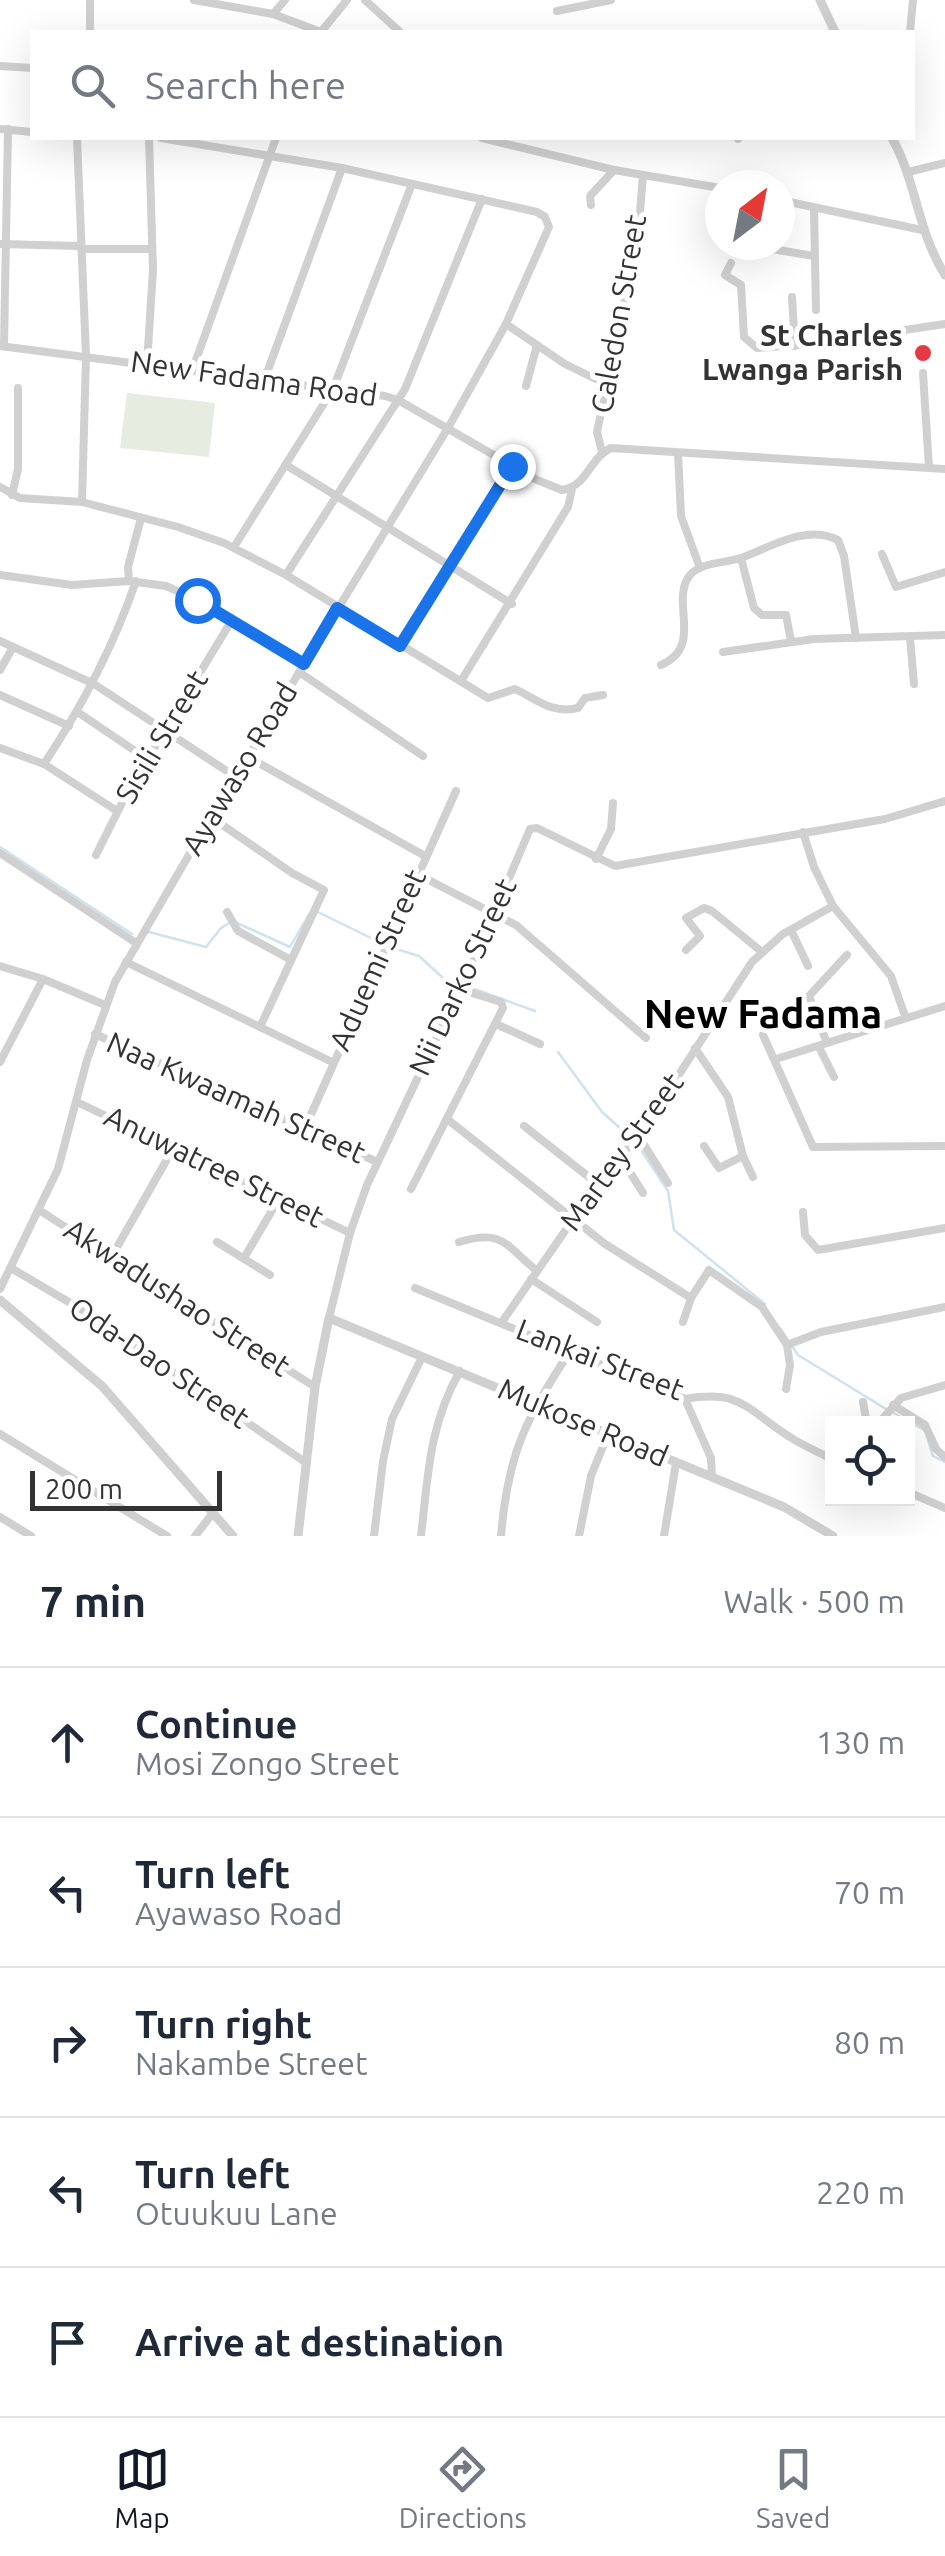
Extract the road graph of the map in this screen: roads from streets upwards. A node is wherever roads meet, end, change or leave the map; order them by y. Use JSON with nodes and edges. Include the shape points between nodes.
{"nodes":[{"id":1,"x":90,"y":0,"type":"edge"},
{"id":2,"x":194,"y":0,"type":"edge"},
{"id":3,"x":285,"y":0,"type":"edge"},
{"id":4,"x":348,"y":0,"type":"edge"},
{"id":5,"x":365,"y":0,"type":"edge"},
{"id":6,"x":610,"y":0,"type":"edge"},
{"id":7,"x":820,"y":0,"type":"edge"},
{"id":8,"x":912,"y":0,"type":"edge"},
{"id":9,"x":557,"y":11,"type":"dead end"},
{"id":10,"x":273,"y":14,"type":"junction"},
{"id":11,"x":90,"y":30,"type":"edge"},
{"id":12,"x":316,"y":30,"type":"edge"},
{"id":13,"x":323,"y":30,"type":"edge"},
{"id":14,"x":398,"y":30,"type":"edge"},
{"id":15,"x":834,"y":30,"type":"edge"},
{"id":16,"x":910,"y":30,"type":"edge"},
{"id":17,"x":0,"y":66,"type":"edge"},
{"id":18,"x":30,"y":68,"type":"edge"},
{"id":19,"x":4,"y":129,"type":"edge"},
{"id":20,"x":30,"y":132,"type":"edge"},
{"id":21,"x":77,"y":140,"type":"edge"},
{"id":22,"x":148,"y":140,"type":"edge"},
{"id":23,"x":175,"y":140,"type":"edge"},
{"id":24,"x":275,"y":140,"type":"edge"},
{"id":25,"x":490,"y":140,"type":"edge"},
{"id":26,"x":529,"y":140,"type":"edge"},
{"id":27,"x":893,"y":140,"type":"edge"},
{"id":28,"x":524,"y":148,"type":"junction"},
{"id":29,"x":271,"y":154,"type":"junction"},
{"id":30,"x":945,"y":162,"type":"edge"},
{"id":31,"x":342,"y":168,"type":"junction"},
{"id":32,"x":614,"y":170,"type":"junction"},
{"id":33,"x":908,"y":172,"type":"junction"},
{"id":34,"x":643,"y":175,"type":"junction"},
{"id":35,"x":412,"y":184,"type":"junction"},
{"id":36,"x":705,"y":185,"type":"edge"},
{"id":37,"x":482,"y":200,"type":"junction"},
{"id":38,"x":795,"y":204,"type":"edge"},
{"id":39,"x":591,"y":205,"type":"dead end"},
{"id":40,"x":814,"y":208,"type":"junction"},
{"id":41,"x":922,"y":230,"type":"junction"},
{"id":42,"x":3,"y":244,"type":"edge"},
{"id":43,"x":945,"y":247,"type":"edge"},
{"id":44,"x":81,"y":248,"type":"junction"},
{"id":45,"x":152,"y":250,"type":"junction"},
{"id":46,"x":795,"y":253,"type":"edge"},
{"id":47,"x":932,"y":253,"type":"junction"},
{"id":48,"x":814,"y":256,"type":"junction"},
{"id":49,"x":731,"y":263,"type":"dead end"},
{"id":50,"x":945,"y":275,"type":"edge"},
{"id":51,"x":792,"y":297,"type":"dead end"},
{"id":52,"x":816,"y":310,"type":"dead end"},
{"id":53,"x":506,"y":324,"type":"junction"},
{"id":54,"x":945,"y":324,"type":"edge"},
{"id":55,"x":537,"y":345,"type":"junction"},
{"id":56,"x":2,"y":346,"type":"edge"},
{"id":57,"x":795,"y":346,"type":"junction"},
{"id":58,"x":86,"y":356,"type":"junction"},
{"id":59,"x":148,"y":364,"type":"junction"},
{"id":60,"x":192,"y":371,"type":"junction"},
{"id":61,"x":923,"y":373,"type":"dead end"},
{"id":62,"x":264,"y":380,"type":"junction"},
{"id":63,"x":608,"y":385,"type":"junction"},
{"id":64,"x":526,"y":386,"type":"dead end"},
{"id":65,"x":18,"y":388,"type":"dead end"},
{"id":66,"x":333,"y":389,"type":"junction"},
{"id":67,"x":398,"y":400,"type":"junction"},
{"id":68,"x":448,"y":428,"type":"junction"},
{"id":69,"x":602,"y":452,"type":"junction"},
{"id":70,"x":678,"y":453,"type":"junction"},
{"id":71,"x":286,"y":465,"type":"junction"},
{"id":72,"x":512,"y":466,"type":"junction"},
{"id":73,"x":929,"y":468,"type":"junction"},
{"id":74,"x":945,"y":468,"type":"edge"},
{"id":75,"x":0,"y":486,"type":"edge"},
{"id":76,"x":572,"y":489,"type":"junction"},
{"id":77,"x":12,"y":495,"type":"junction"},
{"id":78,"x":336,"y":496,"type":"junction"},
{"id":79,"x":82,"y":502,"type":"junction"},
{"id":80,"x":141,"y":518,"type":"junction"},
{"id":81,"x":388,"y":527,"type":"junction"},
{"id":82,"x":234,"y":547,"type":"junction"},
{"id":83,"x":882,"y":554,"type":"dead end"},
{"id":84,"x":741,"y":558,"type":"junction"},
{"id":85,"x":450,"y":565,"type":"junction"},
{"id":86,"x":700,"y":568,"type":"junction"},
{"id":87,"x":945,"y":572,"type":"edge"},
{"id":88,"x":0,"y":575,"type":"edge"},
{"id":89,"x":286,"y":576,"type":"junction"},
{"id":90,"x":133,"y":581,"type":"junction"},
{"id":91,"x":512,"y":604,"type":"junction"},
{"id":92,"x":337,"y":608,"type":"junction"},
{"id":93,"x":232,"y":620,"type":"junction"},
{"id":94,"x":945,"y":635,"type":"edge"},
{"id":95,"x":910,"y":637,"type":"junction"},
{"id":96,"x":856,"y":638,"type":"junction"},
{"id":97,"x":0,"y":641,"type":"edge"},
{"id":98,"x":791,"y":641,"type":"junction"},
{"id":99,"x":400,"y":646,"type":"junction"},
{"id":100,"x":13,"y":647,"type":"junction"},
{"id":101,"x":723,"y":652,"type":"dead end"},
{"id":102,"x":660,"y":665,"type":"dead end"},
{"id":103,"x":301,"y":668,"type":"junction"},
{"id":104,"x":0,"y":670,"type":"edge"},
{"id":105,"x":461,"y":681,"type":"junction"},
{"id":106,"x":94,"y":684,"type":"junction"},
{"id":107,"x":914,"y":684,"type":"dead end"},
{"id":108,"x":0,"y":695,"type":"edge"},
{"id":109,"x":603,"y":696,"type":"dead end"},
{"id":110,"x":79,"y":712,"type":"junction"},
{"id":111,"x":69,"y":726,"type":"junction"},
{"id":112,"x":166,"y":729,"type":"junction"},
{"id":113,"x":0,"y":748,"type":"edge"},
{"id":114,"x":423,"y":756,"type":"dead end"},
{"id":115,"x":248,"y":758,"type":"junction"},
{"id":116,"x":147,"y":759,"type":"junction"},
{"id":117,"x":44,"y":764,"type":"junction"},
{"id":118,"x":236,"y":777,"type":"junction"},
{"id":119,"x":456,"y":791,"type":"dead end"},
{"id":120,"x":943,"y":802,"type":"edge"},
{"id":121,"x":613,"y":803,"type":"dead end"},
{"id":122,"x":117,"y":811,"type":"junction"},
{"id":123,"x":212,"y":817,"type":"junction"},
{"id":124,"x":803,"y":832,"type":"junction"},
{"id":125,"x":0,"y":854,"type":"edge"},
{"id":126,"x":96,"y":855,"type":"dead end"},
{"id":127,"x":425,"y":856,"type":"junction"},
{"id":128,"x":596,"y":859,"type":"junction"},
{"id":129,"x":418,"y":874,"type":"junction"},
{"id":130,"x":833,"y":906,"type":"junction"},
{"id":131,"x":493,"y":916,"type":"junction"},
{"id":132,"x":229,"y":919,"type":"dead end"},
{"id":133,"x":791,"y":930,"type":"junction"},
{"id":134,"x":136,"y":943,"type":"junction"},
{"id":135,"x":686,"y":950,"type":"dead end"},
{"id":136,"x":762,"y":952,"type":"junction"},
{"id":137,"x":847,"y":954,"type":"dead end"},
{"id":138,"x":291,"y":960,"type":"junction"},
{"id":139,"x":126,"y":962,"type":"junction"},
{"id":140,"x":0,"y":966,"type":"edge"},
{"id":141,"x":808,"y":966,"type":"dead end"},
{"id":142,"x":42,"y":979,"type":"junction"},
{"id":143,"x":461,"y":984,"type":"junction"},
{"id":144,"x":105,"y":1005,"type":"junction"},
{"id":145,"x":945,"y":1006,"type":"edge"},
{"id":146,"x":904,"y":1016,"type":"junction"},
{"id":147,"x":496,"y":1024,"type":"junction"},
{"id":148,"x":260,"y":1028,"type":"junction"},
{"id":149,"x":95,"y":1034,"type":"junction"},
{"id":150,"x":763,"y":1035,"type":"dead end"},
{"id":151,"x":646,"y":1038,"type":"dead end"},
{"id":152,"x":540,"y":1044,"type":"dead end"},
{"id":153,"x":823,"y":1045,"type":"junction"},
{"id":154,"x":696,"y":1048,"type":"junction"},
{"id":155,"x":776,"y":1059,"type":"junction"},
{"id":156,"x":0,"y":1062,"type":"edge"},
{"id":157,"x":332,"y":1062,"type":"junction"},
{"id":158,"x":834,"y":1078,"type":"dead end"},
{"id":159,"x":77,"y":1102,"type":"junction"},
{"id":160,"x":447,"y":1119,"type":"junction"},
{"id":161,"x":524,"y":1126,"type":"dead end"},
{"id":162,"x":304,"y":1130,"type":"junction"},
{"id":163,"x":638,"y":1136,"type":"junction"},
{"id":164,"x":704,"y":1146,"type":"dead end"},
{"id":165,"x":945,"y":1146,"type":"edge"},
{"id":166,"x":174,"y":1147,"type":"junction"},
{"id":167,"x":743,"y":1156,"type":"junction"},
{"id":168,"x":620,"y":1158,"type":"junction"},
{"id":169,"x":377,"y":1162,"type":"junction"},
{"id":170,"x":753,"y":1176,"type":"dead end"},
{"id":171,"x":668,"y":1183,"type":"dead end"},
{"id":172,"x":599,"y":1185,"type":"junction"},
{"id":173,"x":411,"y":1188,"type":"dead end"},
{"id":174,"x":643,"y":1193,"type":"dead end"},
{"id":175,"x":280,"y":1198,"type":"junction"},
{"id":176,"x":39,"y":1210,"type":"junction"},
{"id":177,"x":804,"y":1212,"type":"dead end"},
{"id":178,"x":574,"y":1218,"type":"junction"},
{"id":179,"x":945,"y":1228,"type":"edge"},
{"id":180,"x":350,"y":1233,"type":"junction"},
{"id":181,"x":218,"y":1242,"type":"dead end"},
{"id":182,"x":459,"y":1242,"type":"dead end"},
{"id":183,"x":112,"y":1256,"type":"junction"},
{"id":184,"x":244,"y":1258,"type":"junction"},
{"id":185,"x":10,"y":1268,"type":"junction"},
{"id":186,"x":270,"y":1275,"type":"dead end"},
{"id":187,"x":534,"y":1275,"type":"junction"},
{"id":188,"x":0,"y":1288,"type":"edge"},
{"id":189,"x":416,"y":1288,"type":"dead end"},
{"id":190,"x":692,"y":1298,"type":"junction"},
{"id":191,"x":0,"y":1300,"type":"edge"},
{"id":192,"x":945,"y":1307,"type":"edge"},
{"id":193,"x":328,"y":1318,"type":"junction"},
{"id":194,"x":502,"y":1322,"type":"junction"},
{"id":195,"x":597,"y":1322,"type":"dead end"},
{"id":196,"x":682,"y":1322,"type":"dead end"},
{"id":197,"x":791,"y":1343,"type":"junction"},
{"id":198,"x":570,"y":1350,"type":"junction"},
{"id":199,"x":422,"y":1357,"type":"junction"},
{"id":200,"x":460,"y":1371,"type":"junction"},
{"id":201,"x":945,"y":1385,"type":"edge"},
{"id":202,"x":314,"y":1387,"type":"junction"},
{"id":203,"x":786,"y":1389,"type":"dead end"},
{"id":204,"x":685,"y":1399,"type":"junction"},
{"id":205,"x":537,"y":1402,"type":"junction"},
{"id":206,"x":863,"y":1402,"type":"dead end"},
{"id":207,"x":892,"y":1405,"type":"junction"},
{"id":208,"x":866,"y":1416,"type":"edge"},
{"id":209,"x":884,"y":1416,"type":"edge"},
{"id":210,"x":0,"y":1434,"type":"edge"},
{"id":211,"x":608,"y":1434,"type":"junction"},
{"id":212,"x":825,"y":1454,"type":"edge"},
{"id":213,"x":945,"y":1456,"type":"edge"},
{"id":214,"x":305,"y":1462,"type":"junction"},
{"id":215,"x":676,"y":1463,"type":"junction"},
{"id":216,"x":712,"y":1478,"type":"junction"},
{"id":217,"x":915,"y":1495,"type":"edge"},
{"id":218,"x":945,"y":1508,"type":"edge"},
{"id":219,"x":214,"y":1513,"type":"junction"},
{"id":220,"x":0,"y":1517,"type":"edge"},
{"id":221,"x":230,"y":1535,"type":"edge"},
{"id":222,"x":31,"y":1536,"type":"edge"},
{"id":223,"x":168,"y":1536,"type":"edge"},
{"id":224,"x":196,"y":1536,"type":"edge"},
{"id":225,"x":298,"y":1536,"type":"edge"},
{"id":226,"x":374,"y":1536,"type":"edge"},
{"id":227,"x":421,"y":1536,"type":"edge"},
{"id":228,"x":501,"y":1536,"type":"edge"},
{"id":229,"x":579,"y":1536,"type":"edge"},
{"id":230,"x":664,"y":1536,"type":"edge"},
{"id":231,"x":833,"y":1536,"type":"edge"}],
"edges":[{"from":1,"to":11,"type":"street"},
{"from":2,"to":10,"type":"street"},
{"from":3,"to":10,"type":"street"},
{"from":4,"to":13,"type":"street"},
{"from":5,"to":14,"type":"street"},
{"from":6,"to":9,"type":"street"},
{"from":7,"to":15,"type":"street"},
{"from":8,"to":16,"type":"street"},
{"from":10,"to":12,"type":"street"},
{"from":17,"to":18,"type":"street"},
{"from":19,"to":20,"type":"street"},
{"from":19,"to":42,"type":"street"},
{"from":21,"to":44,"type":"street"},
{"from":22,"to":45,"type":"street"},
{"from":23,"to":29,"type":"street"},
{"from":24,"to":29,"type":"street"},
{"from":25,"to":28,"type":"street"},
{"from":26,"to":28,"type":"street"},
{"from":27,"to":33,"type":"street"},
{"from":28,"to":32,"type":"street"},
{"from":29,"to":31,"type":"street"},
{"from":29,"to":60,"type":"street"},
{"from":30,"to":33,"type":"street"},
{"from":31,"to":35,"type":"street"},
{"from":31,"to":62,"type":"street"},
{"from":32,"to":34,"type":"street"},
{"from":32,"to":39,"type":"street","via":[[590,196]]},
{"from":33,"to":41,"type":"street"},
{"from":34,"to":36,"type":"street"},
{"from":34,"to":63,"type":"street","name":"Caledon Street","via":[[638,236]]},
{"from":35,"to":37,"type":"street"},
{"from":35,"to":66,"type":"street"},
{"from":37,"to":53,"type":"street","name":"Ayawaso Road","via":[[546,217],[549,228]]},
{"from":37,"to":67,"type":"street"},
{"from":38,"to":40,"type":"street"},
{"from":40,"to":41,"type":"street"},
{"from":40,"to":48,"type":"street"},
{"from":41,"to":47,"type":"street"},
{"from":42,"to":44,"type":"street"},
{"from":42,"to":56,"type":"street"},
{"from":43,"to":47,"type":"street"},
{"from":44,"to":45,"type":"street"},
{"from":44,"to":58,"type":"street"},
{"from":45,"to":59,"type":"street"},
{"from":46,"to":48,"type":"street"},
{"from":47,"to":50,"type":"street"},
{"from":48,"to":52,"type":"street"},
{"from":49,"to":57,"type":"street","via":[[725,275],[741,286],[749,344]]},
{"from":51,"to":57,"type":"street"},
{"from":53,"to":55,"type":"street"},
{"from":53,"to":68,"type":"street","name":"Ayawaso Road"},
{"from":54,"to":57,"type":"street"},
{"from":55,"to":63,"type":"street"},
{"from":55,"to":64,"type":"street"},
{"from":56,"to":58,"type":"street","name":"New Fadama Road"},
{"from":58,"to":59,"type":"street","name":"New Fadama Road"},
{"from":58,"to":79,"type":"street"},
{"from":59,"to":60,"type":"street","name":"New Fadama Road"},
{"from":60,"to":62,"type":"street","name":"New Fadama Road"},
{"from":61,"to":73,"type":"street"},
{"from":62,"to":66,"type":"street","name":"New Fadama Road"},
{"from":63,"to":69,"type":"street","name":"Caledon Street","via":[[598,432]]},
{"from":65,"to":77,"type":"street"},
{"from":66,"to":67,"type":"street","name":"New Fadama Road"},
{"from":66,"to":71,"type":"street"},
{"from":67,"to":68,"type":"street","name":"New Fadama Road"},
{"from":67,"to":78,"type":"street"},
{"from":68,"to":72,"type":"street","name":"New Fadama Road"},
{"from":68,"to":81,"type":"street","name":"Ayawaso Road"},
{"from":69,"to":70,"type":"street"},
{"from":69,"to":76,"type":"street"},
{"from":70,"to":73,"type":"street"},
{"from":70,"to":86,"type":"street","via":[[681,516]]},
{"from":71,"to":78,"type":"street"},
{"from":71,"to":82,"type":"street"},
{"from":72,"to":76,"type":"street","name":"New Fadama Road","via":[[558,490]]},
{"from":72,"to":85,"type":"street"},
{"from":73,"to":74,"type":"street"},
{"from":75,"to":77,"type":"street"},
{"from":76,"to":91,"type":"street"},
{"from":77,"to":79,"type":"street"},
{"from":78,"to":81,"type":"street"},
{"from":78,"to":89,"type":"street"},
{"from":79,"to":80,"type":"street"},
{"from":80,"to":82,"type":"street"},
{"from":80,"to":90,"type":"street","via":[[128,566]]},
{"from":81,"to":85,"type":"street"},
{"from":81,"to":92,"type":"street","name":"Ayawaso Road"},
{"from":82,"to":89,"type":"street"},
{"from":83,"to":87,"type":"street","via":[[896,587]]},
{"from":84,"to":86,"type":"street"},
{"from":84,"to":96,"type":"street","via":[[796,537],[838,540]]},
{"from":84,"to":98,"type":"street","via":[[754,608],[762,615],[786,615]]},
{"from":85,"to":91,"type":"street"},
{"from":85,"to":99,"type":"street"},
{"from":86,"to":102,"type":"street","via":[[687,580],[680,654]]},
{"from":88,"to":90,"type":"street","via":[[72,584]]},
{"from":89,"to":92,"type":"street"},
{"from":90,"to":93,"type":"street","via":[[183,592]]},
{"from":90,"to":106,"type":"street"},
{"from":91,"to":105,"type":"street"},
{"from":92,"to":99,"type":"street"},
{"from":92,"to":103,"type":"street","name":"Ayawaso Road"},
{"from":93,"to":103,"type":"street"},
{"from":93,"to":112,"type":"street","name":"Sisili Street"},
{"from":94,"to":95,"type":"street"},
{"from":95,"to":96,"type":"street"},
{"from":95,"to":107,"type":"street"},
{"from":96,"to":98,"type":"street"},
{"from":97,"to":100,"type":"street"},
{"from":98,"to":101,"type":"street"},
{"from":99,"to":105,"type":"street"},
{"from":100,"to":104,"type":"street"},
{"from":100,"to":106,"type":"street"},
{"from":103,"to":114,"type":"street"},
{"from":103,"to":115,"type":"street","name":"Ayawaso Road"},
{"from":105,"to":109,"type":"street","via":[[491,699],[518,690],[556,710]]},
{"from":106,"to":110,"type":"street"},
{"from":106,"to":112,"type":"street"},
{"from":108,"to":111,"type":"street"},
{"from":110,"to":111,"type":"street"},
{"from":110,"to":116,"type":"street"},
{"from":111,"to":117,"type":"street"},
{"from":112,"to":116,"type":"street","name":"Sisili Street"},
{"from":112,"to":118,"type":"street"},
{"from":113,"to":117,"type":"street"},
{"from":115,"to":118,"type":"street","name":"Ayawaso Road"},
{"from":115,"to":127,"type":"street"},
{"from":116,"to":122,"type":"street","name":"Sisili Street"},
{"from":117,"to":122,"type":"street"},
{"from":118,"to":123,"type":"street","name":"Ayawaso Road"},
{"from":119,"to":127,"type":"street","name":"Aduemi Street"},
{"from":120,"to":124,"type":"street","name":"Nii Darko Street"},
{"from":121,"to":128,"type":"street","via":[[611,829]]},
{"from":122,"to":126,"type":"street","name":"Sisili Street"},
{"from":123,"to":134,"type":"street","name":"Ayawaso Road"},
{"from":123,"to":138,"type":"street","via":[[323,888]]},
{"from":124,"to":128,"type":"street","name":"Nii Darko Street","via":[[615,866]]},
{"from":124,"to":130,"type":"street"},
{"from":125,"to":134,"type":"street"},
{"from":127,"to":129,"type":"street","name":"Aduemi Street"},
{"from":128,"to":131,"type":"street","name":"Nii Darko Street","via":[[530,829]]},
{"from":129,"to":131,"type":"street"},
{"from":129,"to":157,"type":"street","name":"Aduemi Street"},
{"from":130,"to":133,"type":"street","name":"Martey Street"},
{"from":130,"to":146,"type":"street","via":[[891,976]]},
{"from":131,"to":143,"type":"street","name":"Nii Darko Street"},
{"from":131,"to":151,"type":"street","via":[[509,921]]},
{"from":132,"to":138,"type":"street","via":[[238,931]]},
{"from":133,"to":136,"type":"street","name":"Martey Street"},
{"from":133,"to":141,"type":"street"},
{"from":134,"to":139,"type":"street","name":"Ayawaso Road"},
{"from":135,"to":136,"type":"street","via":[[700,936],[686,918],[704,908]]},
{"from":136,"to":154,"type":"street","name":"Martey Street"},
{"from":137,"to":153,"type":"street","via":[[809,996]]},
{"from":138,"to":148,"type":"street"},
{"from":139,"to":144,"type":"street","name":"Ayawaso Road"},
{"from":139,"to":148,"type":"street"},
{"from":140,"to":142,"type":"street"},
{"from":142,"to":144,"type":"street"},
{"from":142,"to":156,"type":"street"},
{"from":143,"to":147,"type":"street","via":[[502,1005]]},
{"from":143,"to":169,"type":"street","name":"Nii Darko Street"},
{"from":144,"to":149,"type":"street","name":"Ayawaso Road"},
{"from":145,"to":146,"type":"street"},
{"from":146,"to":153,"type":"street"},
{"from":147,"to":152,"type":"street"},
{"from":147,"to":160,"type":"street"},
{"from":148,"to":157,"type":"street"},
{"from":149,"to":159,"type":"street","name":"Ayawaso Road"},
{"from":149,"to":162,"type":"street","name":"Naa Kwaamah Street"},
{"from":150,"to":155,"type":"street"},
{"from":153,"to":155,"type":"street"},
{"from":153,"to":158,"type":"street"},
{"from":154,"to":163,"type":"street","name":"Martey Street"},
{"from":154,"to":167,"type":"street","via":[[728,1097]]},
{"from":155,"to":165,"type":"street","via":[[813,1148]]},
{"from":157,"to":162,"type":"street","name":"Aduemi Street"},
{"from":159,"to":166,"type":"street","name":"Anuwatree Street"},
{"from":159,"to":176,"type":"street","name":"Ayawaso Road"},
{"from":160,"to":173,"type":"street"},
{"from":160,"to":178,"type":"street"},
{"from":161,"to":172,"type":"street"},
{"from":162,"to":169,"type":"street","name":"Naa Kwaamah Street"},
{"from":163,"to":168,"type":"street","name":"Martey Street"},
{"from":163,"to":171,"type":"street"},
{"from":164,"to":167,"type":"street","via":[[719,1168]]},
{"from":166,"to":175,"type":"street","name":"Anuwatree Street"},
{"from":166,"to":183,"type":"street"},
{"from":167,"to":170,"type":"street"},
{"from":168,"to":172,"type":"street","name":"Martey Street"},
{"from":168,"to":174,"type":"street"},
{"from":169,"to":180,"type":"street","name":"Nii Darko Street"},
{"from":172,"to":178,"type":"street","name":"Martey Street"},
{"from":175,"to":180,"type":"street","name":"Anuwatree Street"},
{"from":175,"to":184,"type":"street"},
{"from":176,"to":183,"type":"street","name":"Akwadushao Street"},
{"from":176,"to":185,"type":"street","name":"Ayawaso Road"},
{"from":177,"to":179,"type":"street","via":[[805,1235],[818,1250]]},
{"from":178,"to":187,"type":"street","name":"Martey Street"},
{"from":178,"to":190,"type":"street"},
{"from":180,"to":193,"type":"street","name":"Nii Darko Street"},
{"from":181,"to":184,"type":"street"},
{"from":182,"to":187,"type":"street","via":[[494,1236]]},
{"from":183,"to":202,"type":"street","name":"Akwadushao Street"},
{"from":184,"to":186,"type":"street"},
{"from":185,"to":188,"type":"street","name":"Ayawaso Road"},
{"from":185,"to":214,"type":"street","name":"Oda-Dao Street"},
{"from":187,"to":194,"type":"street","name":"Martey Street"},
{"from":187,"to":195,"type":"street"},
{"from":189,"to":194,"type":"street","name":"Lankai Street"},
{"from":190,"to":196,"type":"street"},
{"from":190,"to":197,"type":"street","via":[[706,1272],[714,1272],[762,1307]]},
{"from":191,"to":219,"type":"street","via":[[102,1386]]},
{"from":192,"to":197,"type":"street"},
{"from":193,"to":199,"type":"street","name":"Mukose Road"},
{"from":193,"to":202,"type":"street","name":"Nii Darko Street"},
{"from":194,"to":198,"type":"street","name":"Lankai Street"},
{"from":197,"to":203,"type":"street"},
{"from":198,"to":204,"type":"street","name":"Lankai Street"},
{"from":198,"to":205,"type":"street"},
{"from":199,"to":200,"type":"street","name":"Mukose Road"},
{"from":199,"to":226,"type":"street","via":[[392,1419]]},
{"from":200,"to":205,"type":"street","name":"Mukose Road"},
{"from":200,"to":227,"type":"street","via":[[433,1434]]},
{"from":201,"to":207,"type":"street"},
{"from":202,"to":214,"type":"street","name":"Nii Darko Street"},
{"from":204,"to":212,"type":"street","name":"Lankai Street","via":[[708,1395],[742,1402]]},
{"from":204,"to":216,"type":"street","via":[[712,1458]]},
{"from":205,"to":211,"type":"street","name":"Mukose Road"},
{"from":205,"to":228,"type":"street","via":[[511,1461]]},
{"from":206,"to":208,"type":"street"},
{"from":207,"to":209,"type":"street"},
{"from":207,"to":213,"type":"street","via":[[925,1425]]},
{"from":210,"to":223,"type":"street"},
{"from":211,"to":215,"type":"street","name":"Mukose Road"},
{"from":211,"to":229,"type":"street","via":[[590,1476]]},
{"from":214,"to":225,"type":"street","name":"Nii Darko Street"},
{"from":215,"to":216,"type":"street","name":"Mukose Road"},
{"from":215,"to":230,"type":"street"},
{"from":216,"to":231,"type":"street","name":"Mukose Road","via":[[795,1512]]},
{"from":217,"to":218,"type":"street"},
{"from":219,"to":221,"type":"street"},
{"from":219,"to":224,"type":"street"},
{"from":220,"to":222,"type":"street"}]}
